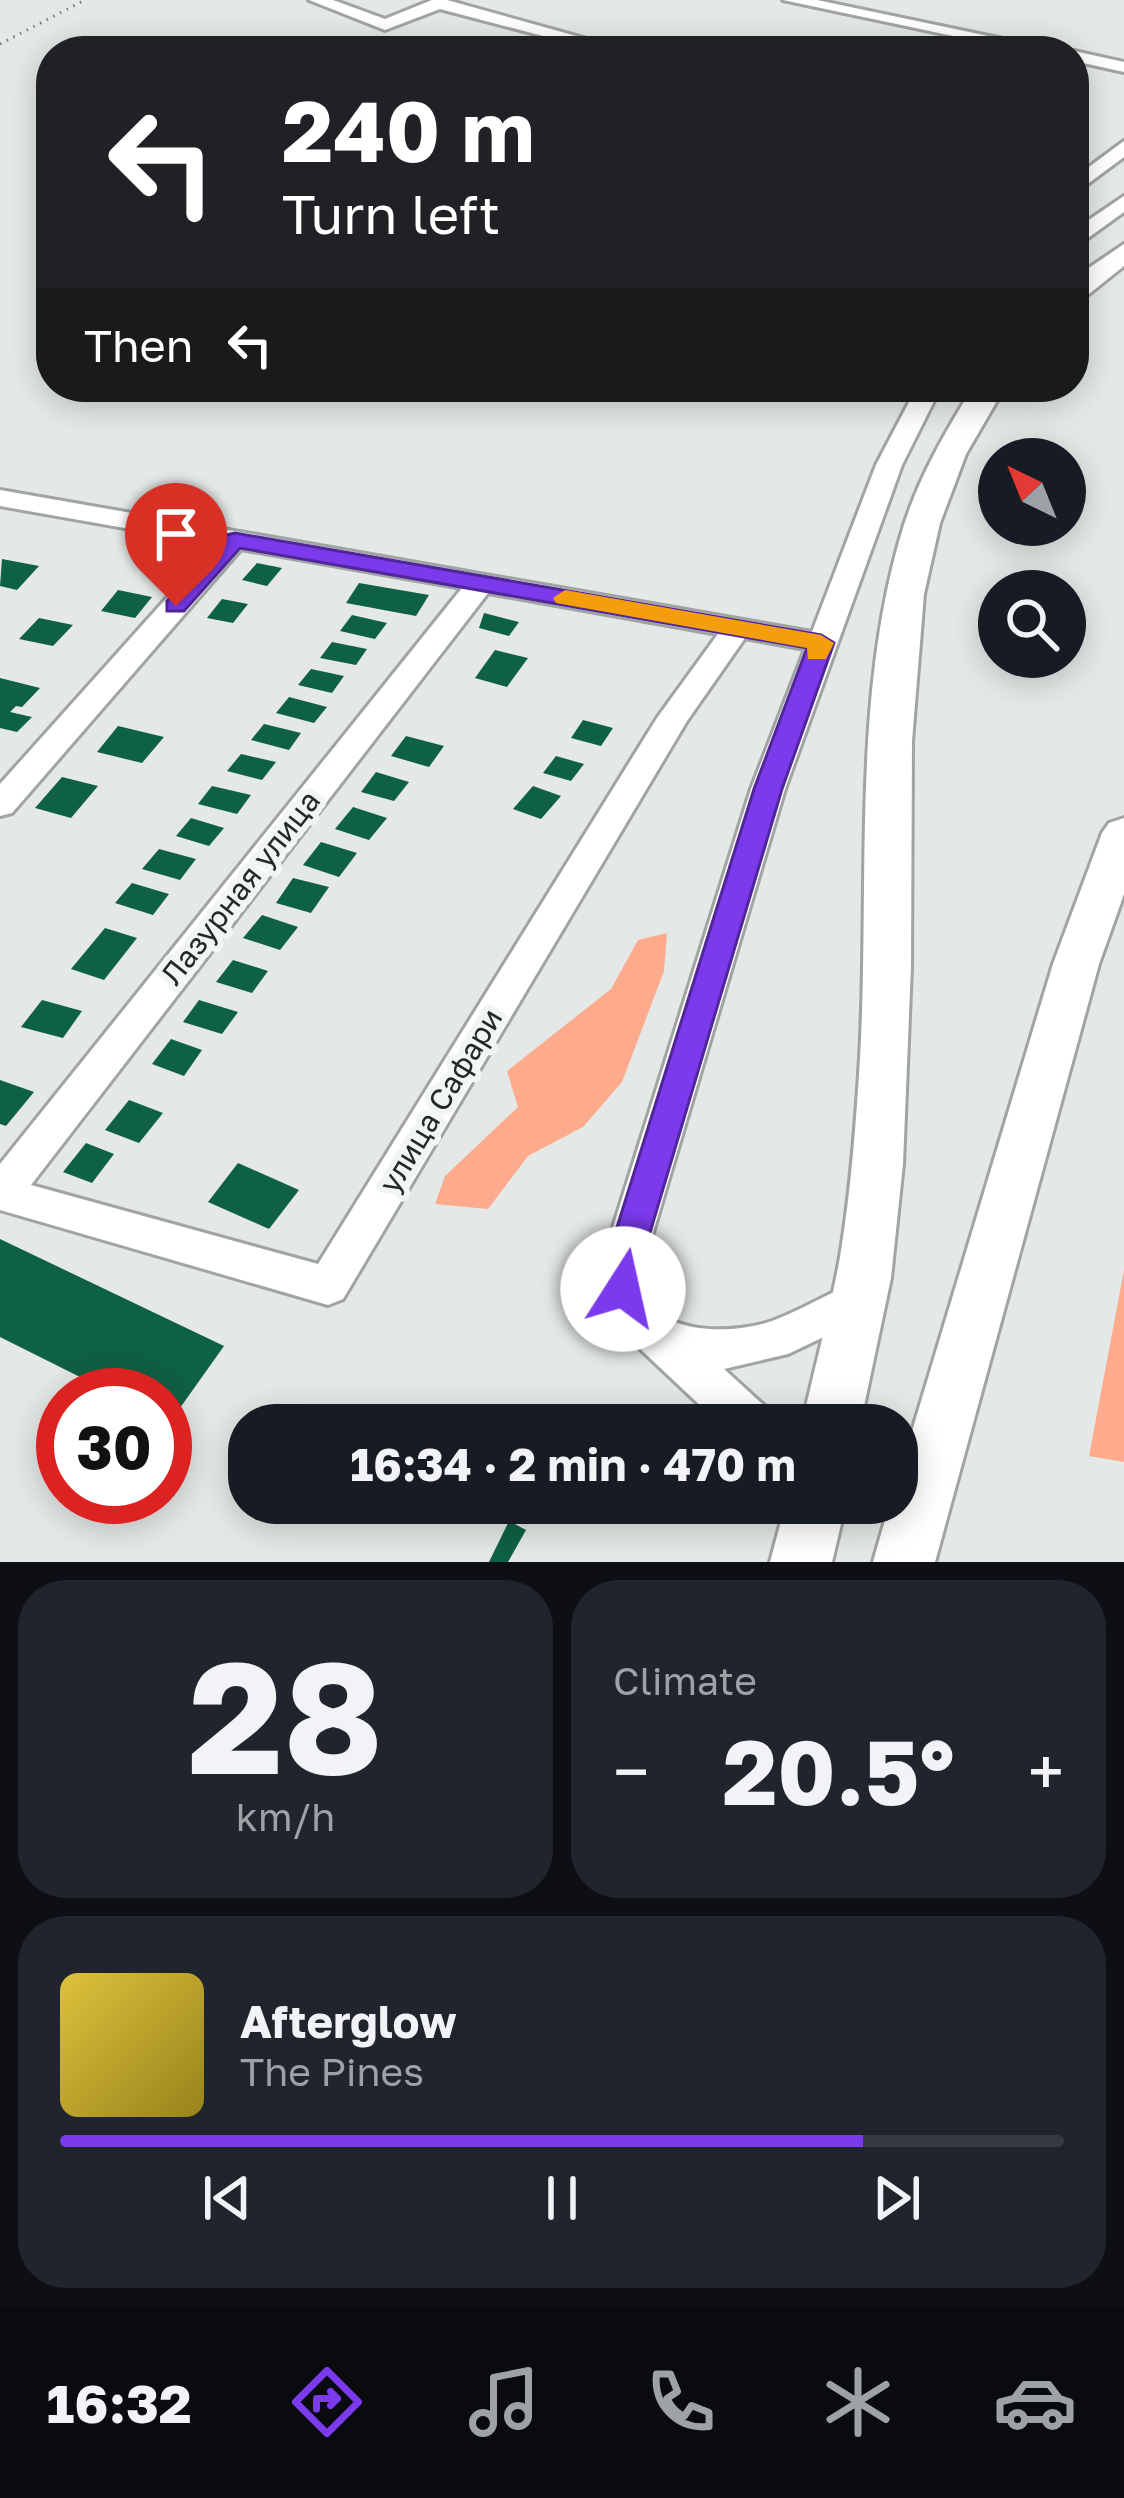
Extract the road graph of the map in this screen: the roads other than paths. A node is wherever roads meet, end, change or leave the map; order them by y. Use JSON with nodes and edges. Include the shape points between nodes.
{"nodes":[{"id":1,"x":317,"y":0,"type":"edge"},
{"id":2,"x":791,"y":0,"type":"edge"},
{"id":3,"x":564,"y":36,"type":"edge"},
{"id":4,"x":975,"y":36,"type":"edge"},
{"id":5,"x":1089,"y":59,"type":"edge"},
{"id":6,"x":1124,"y":67,"type":"edge"},
{"id":7,"x":1124,"y":147,"type":"edge"},
{"id":8,"x":1089,"y":164,"type":"edge"},
{"id":9,"x":1100,"y":167,"type":"junction"},
{"id":10,"x":1089,"y":176,"type":"edge"},
{"id":11,"x":1124,"y":176,"type":"edge"},
{"id":12,"x":1124,"y":202,"type":"edge"},
{"id":13,"x":1089,"y":229,"type":"edge"},
{"id":14,"x":1124,"y":252,"type":"edge"},
{"id":15,"x":1089,"y":280,"type":"edge"},
{"id":16,"x":921,"y":402,"type":"edge"},
{"id":17,"x":980,"y":402,"type":"edge"},
{"id":18,"x":6,"y":505,"type":"edge"},
{"id":19,"x":235,"y":540,"type":"junction"},
{"id":20,"x":481,"y":583,"type":"junction"},
{"id":21,"x":737,"y":628,"type":"junction"},
{"id":22,"x":821,"y":643,"type":"junction"},
{"id":23,"x":0,"y":806,"type":"edge"},
{"id":24,"x":1124,"y":833,"type":"edge"},
{"id":25,"x":1,"y":1193,"type":"edge"},
{"id":26,"x":857,"y":1300,"type":"junction"},
{"id":27,"x":654,"y":1333,"type":"junction"},
{"id":28,"x":730,"y":1404,"type":"edge"},
{"id":29,"x":835,"y":1404,"type":"edge"},
{"id":30,"x":930,"y":1481,"type":"junction"},
{"id":31,"x":810,"y":1524,"type":"edge"},
{"id":32,"x":801,"y":1562,"type":"edge"},
{"id":33,"x":904,"y":1562,"type":"edge"},
{"id":34,"x":929,"y":1562,"type":"edge"}],
"edges":[{"from":1,"to":3,"type":"street","via":[[385,25],[439,3]]},
{"from":2,"to":4,"type":"street"},
{"from":5,"to":6,"type":"street"},
{"from":7,"to":9,"type":"street"},
{"from":8,"to":9,"type":"street"},
{"from":9,"to":10,"type":"street"},
{"from":9,"to":11,"type":"street"},
{"from":12,"to":13,"type":"street"},
{"from":14,"to":15,"type":"main road"},
{"from":16,"to":22,"type":"street"},
{"from":17,"to":26,"type":"main road","via":[[939,472],[900,623],[886,770],[888,964],[871,1232]]},
{"from":18,"to":19,"type":"street"},
{"from":19,"to":20,"type":"street"},
{"from":19,"to":23,"type":"street"},
{"from":20,"to":21,"type":"street"},
{"from":20,"to":25,"type":"street","name":"Лазурная улица"},
{"from":21,"to":22,"type":"street"},
{"from":21,"to":25,"type":"street","name":"улица Сафари","via":[[328,1286]]},
{"from":22,"to":27,"type":"street","via":[[768,789],[626,1256],[623,1289]]},
{"from":24,"to":30,"type":"main road","via":[[1076,964]]},
{"from":26,"to":27,"type":"street","via":[[780,1341],[736,1352],[692,1348]]},
{"from":26,"to":29,"type":"main road"},
{"from":27,"to":28,"type":"street"},
{"from":30,"to":33,"type":"main road"},
{"from":30,"to":34,"type":"street"},
{"from":31,"to":32,"type":"main road"}]}
